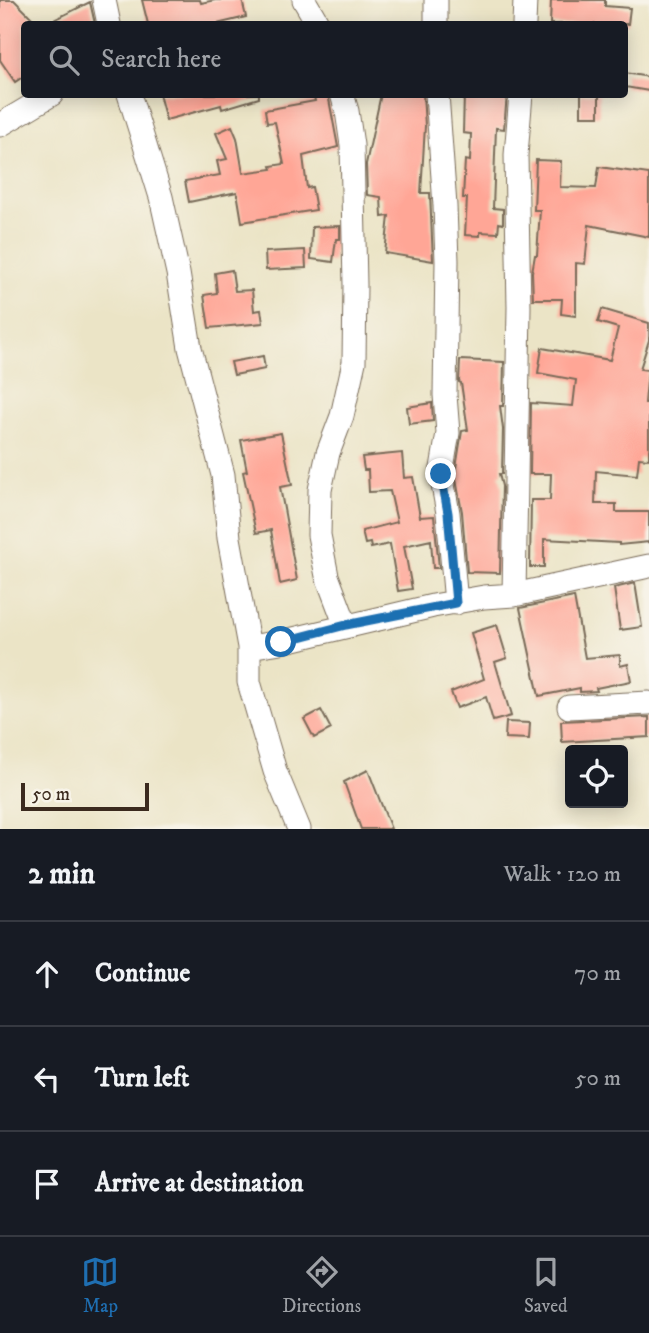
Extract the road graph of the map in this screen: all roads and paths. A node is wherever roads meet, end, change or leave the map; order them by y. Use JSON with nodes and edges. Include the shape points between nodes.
{"nodes":[{"id":1,"x":104,"y":0,"type":"edge"},
{"id":2,"x":304,"y":0,"type":"edge"},
{"id":3,"x":436,"y":0,"type":"edge"},
{"id":4,"x":525,"y":0,"type":"edge"},
{"id":5,"x":108,"y":21,"type":"edge"},
{"id":6,"x":316,"y":21,"type":"edge"},
{"id":7,"x":436,"y":21,"type":"edge"},
{"id":8,"x":524,"y":21,"type":"edge"},
{"id":9,"x":45,"y":98,"type":"edge"},
{"id":10,"x":130,"y":98,"type":"edge"},
{"id":11,"x":343,"y":98,"type":"edge"},
{"id":12,"x":437,"y":98,"type":"edge"},
{"id":13,"x":521,"y":98,"type":"edge"},
{"id":14,"x":0,"y":125,"type":"edge"},
{"id":15,"x":649,"y":566,"type":"edge"},
{"id":16,"x":514,"y":595,"type":"junction"},
{"id":17,"x":456,"y":603,"type":"junction"},
{"id":18,"x":346,"y":625,"type":"junction"},
{"id":19,"x":248,"y":648,"type":"junction"},
{"id":20,"x":649,"y":703,"type":"edge"},
{"id":21,"x":569,"y":707,"type":"dead end"},
{"id":22,"x":299,"y":829,"type":"edge"}],
"edges":[{"from":1,"to":5,"type":"street"},
{"from":2,"to":6,"type":"street"},
{"from":3,"to":7,"type":"street"},
{"from":4,"to":8,"type":"street"},
{"from":9,"to":14,"type":"street"},
{"from":10,"to":19,"type":"street","via":[[161,197],[190,348],[223,475]]},
{"from":11,"to":18,"type":"street","via":[[352,145],[354,362],[320,490],[319,535],[327,576]]},
{"from":12,"to":17,"type":"street","via":[[447,261],[448,433],[441,474]]},
{"from":13,"to":16,"type":"street","via":[[516,155],[519,307]]},
{"from":15,"to":16,"type":"street"},
{"from":16,"to":17,"type":"street"},
{"from":17,"to":18,"type":"street"},
{"from":18,"to":19,"type":"street"},
{"from":19,"to":22,"type":"street","via":[[249,682],[275,771]]},
{"from":20,"to":21,"type":"street"}]}
